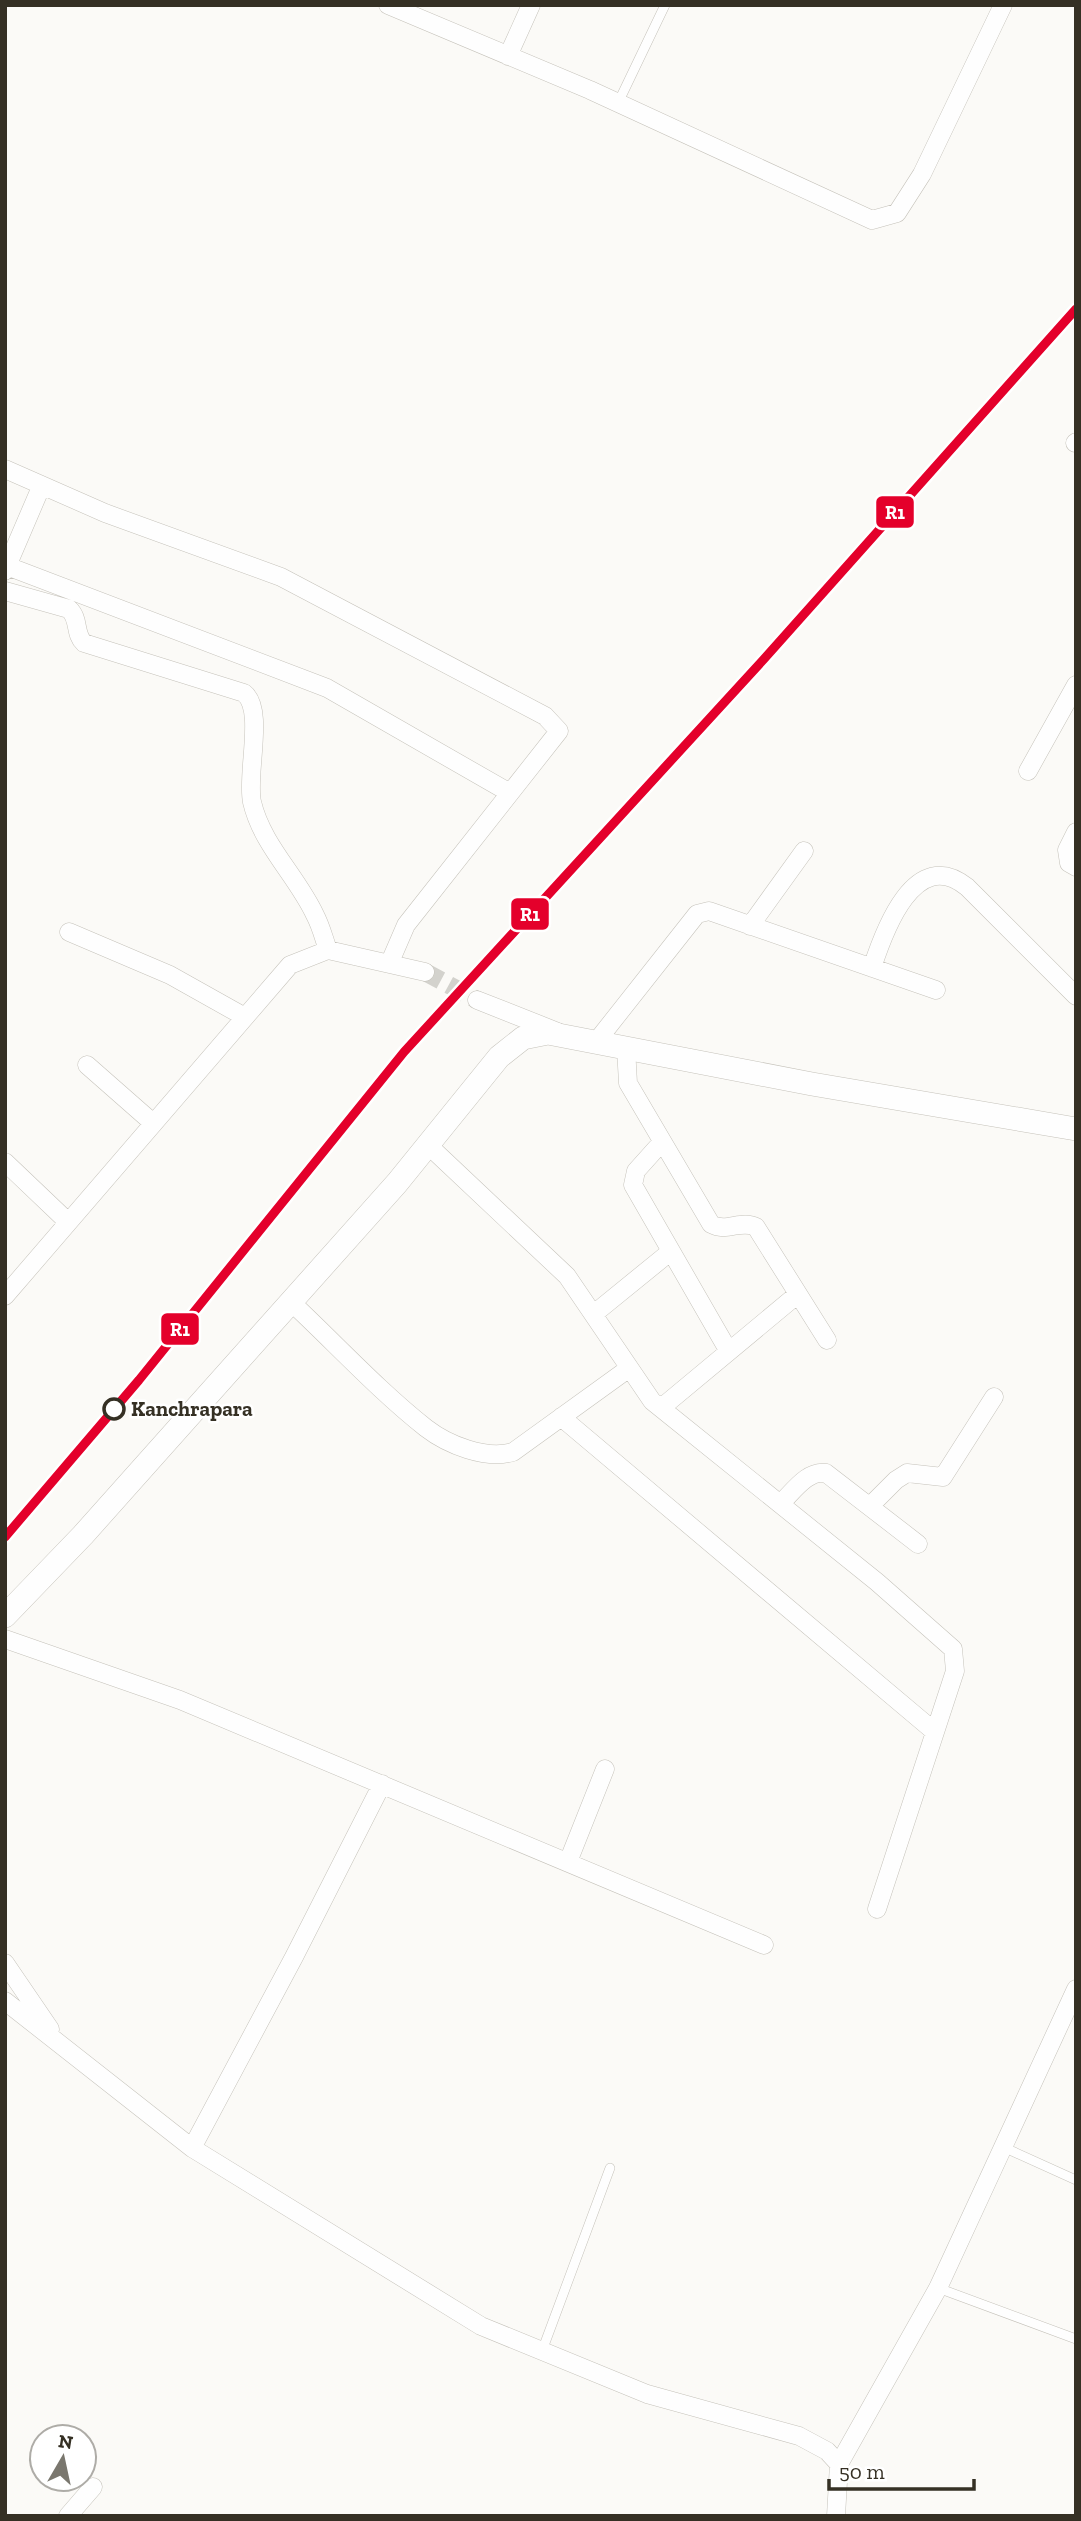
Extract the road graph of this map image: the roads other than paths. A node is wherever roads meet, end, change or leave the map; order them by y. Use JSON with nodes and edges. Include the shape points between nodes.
{"nodes":[{"id":1,"x":388,"y":5,"type":"edge"},
{"id":2,"x":531,"y":5,"type":"edge"},
{"id":3,"x":665,"y":5,"type":"edge"},
{"id":4,"x":1003,"y":5,"type":"edge"},
{"id":5,"x":508,"y":56,"type":"junction"},
{"id":6,"x":618,"y":103,"type":"junction"},
{"id":7,"x":5,"y":469,"type":"edge"},
{"id":8,"x":41,"y":486,"type":"junction"},
{"id":9,"x":6,"y":568,"type":"edge"},
{"id":10,"x":5,"y":591,"type":"edge"},
{"id":11,"x":1076,"y":685,"type":"edge"},
{"id":12,"x":1068,"y":715,"type":"edge"},
{"id":13,"x":1028,"y":771,"type":"dead end"},
{"id":14,"x":510,"y":793,"type":"junction"},
{"id":15,"x":1076,"y":832,"type":"edge"},
{"id":16,"x":804,"y":851,"type":"dead end"},
{"id":17,"x":1076,"y":867,"type":"edge"},
{"id":18,"x":750,"y":926,"type":"junction"},
{"id":19,"x":69,"y":932,"type":"dead end"},
{"id":20,"x":328,"y":950,"type":"junction"},
{"id":21,"x":390,"y":962,"type":"junction"},
{"id":22,"x":872,"y":968,"type":"junction"},
{"id":23,"x":425,"y":971,"type":"tunnel mouth"},
{"id":24,"x":936,"y":990,"type":"dead end"},
{"id":25,"x":1076,"y":996,"type":"edge"},
{"id":26,"x":477,"y":1000,"type":"tunnel mouth"},
{"id":27,"x":245,"y":1017,"type":"junction"},
{"id":28,"x":571,"y":1037,"type":"junction"},
{"id":29,"x":596,"y":1042,"type":"junction"},
{"id":30,"x":626,"y":1048,"type":"junction"},
{"id":31,"x":87,"y":1065,"type":"dead end"},
{"id":32,"x":153,"y":1123,"type":"junction"},
{"id":33,"x":1076,"y":1129,"type":"edge"},
{"id":34,"x":662,"y":1142,"type":"junction"},
{"id":35,"x":428,"y":1145,"type":"junction"},
{"id":36,"x":5,"y":1163,"type":"edge"},
{"id":37,"x":68,"y":1222,"type":"junction"},
{"id":38,"x":670,"y":1251,"type":"junction"},
{"id":39,"x":798,"y":1294,"type":"junction"},
{"id":40,"x":5,"y":1296,"type":"edge"},
{"id":41,"x":291,"y":1302,"type":"junction"},
{"id":42,"x":594,"y":1313,"type":"junction"},
{"id":43,"x":827,"y":1340,"type":"dead end"},
{"id":44,"x":729,"y":1350,"type":"junction"},
{"id":45,"x":628,"y":1369,"type":"junction"},
{"id":46,"x":994,"y":1397,"type":"dead end"},
{"id":47,"x":661,"y":1408,"type":"junction"},
{"id":48,"x":561,"y":1417,"type":"junction"},
{"id":49,"x":780,"y":1504,"type":"junction"},
{"id":50,"x":870,"y":1506,"type":"junction"},
{"id":51,"x":918,"y":1544,"type":"dead end"},
{"id":52,"x":5,"y":1616,"type":"edge"},
{"id":53,"x":5,"y":1639,"type":"edge"},
{"id":54,"x":935,"y":1732,"type":"junction"},
{"id":55,"x":605,"y":1769,"type":"dead end"},
{"id":56,"x":383,"y":1784,"type":"junction"},
{"id":57,"x":568,"y":1862,"type":"junction"},
{"id":58,"x":877,"y":1909,"type":"dead end"},
{"id":59,"x":764,"y":1945,"type":"dead end"},
{"id":60,"x":5,"y":1963,"type":"edge"},
{"id":61,"x":1076,"y":1989,"type":"edge"},
{"id":62,"x":5,"y":2001,"type":"edge"},
{"id":63,"x":60,"y":2045,"type":"junction"},
{"id":64,"x":1003,"y":2147,"type":"junction"},
{"id":65,"x":192,"y":2148,"type":"junction"},
{"id":66,"x":610,"y":2168,"type":"dead end"},
{"id":67,"x":1076,"y":2180,"type":"edge"},
{"id":68,"x":938,"y":2288,"type":"junction"},
{"id":69,"x":1076,"y":2339,"type":"edge"},
{"id":70,"x":542,"y":2351,"type":"junction"},
{"id":71,"x":839,"y":2464,"type":"junction"},
{"id":72,"x":88,"y":2493,"type":"edge"},
{"id":73,"x":68,"y":2516,"type":"edge"},
{"id":74,"x":836,"y":2516,"type":"edge"}],
"edges":[{"from":1,"to":5,"type":"street"},
{"from":2,"to":5,"type":"street"},
{"from":3,"to":6,"type":"lane"},
{"from":4,"to":6,"type":"street","via":[[922,174],[897,213],[872,220]]},
{"from":5,"to":6,"type":"street"},
{"from":7,"to":8,"type":"street"},
{"from":8,"to":9,"type":"street"},
{"from":8,"to":14,"type":"street","via":[[281,577],[545,716],[559,731]]},
{"from":9,"to":14,"type":"street","via":[[327,688]]},
{"from":10,"to":20,"type":"street","via":[[69,608],[84,643],[251,698],[255,714],[249,776],[252,802],[265,835],[315,914]]},
{"from":11,"to":12,"type":"street"},
{"from":12,"to":13,"type":"street"},
{"from":14,"to":21,"type":"street","via":[[406,925]]},
{"from":15,"to":17,"type":"street","via":[[1067,850],[1069,863]]},
{"from":16,"to":18,"type":"street"},
{"from":18,"to":22,"type":"street"},
{"from":18,"to":29,"type":"street","via":[[709,911],[697,914]]},
{"from":19,"to":27,"type":"street","via":[[170,975]]},
{"from":20,"to":21,"type":"street"},
{"from":20,"to":27,"type":"street","via":[[290,965]]},
{"from":21,"to":23,"type":"street"},
{"from":22,"to":24,"type":"street"},
{"from":22,"to":25,"type":"street","via":[[890,919],[910,891],[933,877],[946,876],[967,887]]},
{"from":26,"to":28,"type":"street"},
{"from":27,"to":32,"type":"street"},
{"from":28,"to":29,"type":"street"},
{"from":28,"to":35,"type":"street","via":[[548,1033],[523,1038],[499,1057]]},
{"from":29,"to":30,"type":"street"},
{"from":30,"to":33,"type":"street"},
{"from":30,"to":34,"type":"street","via":[[628,1083]]},
{"from":31,"to":32,"type":"street"},
{"from":32,"to":37,"type":"street"},
{"from":34,"to":38,"type":"street","via":[[636,1171],[632,1185]]},
{"from":34,"to":39,"type":"street","via":[[711,1224],[756,1227]]},
{"from":35,"to":41,"type":"street"},
{"from":35,"to":42,"type":"street","via":[[540,1248]]},
{"from":36,"to":37,"type":"street"},
{"from":37,"to":40,"type":"street"},
{"from":38,"to":42,"type":"street"},
{"from":38,"to":44,"type":"street"},
{"from":39,"to":43,"type":"street"},
{"from":39,"to":44,"type":"street"},
{"from":41,"to":48,"type":"street","via":[[442,1437],[500,1455],[513,1452]]},
{"from":41,"to":52,"type":"street"},
{"from":42,"to":45,"type":"street"},
{"from":44,"to":47,"type":"street"},
{"from":45,"to":47,"type":"street"},
{"from":45,"to":48,"type":"street"},
{"from":46,"to":50,"type":"street","via":[[943,1477],[907,1474]]},
{"from":47,"to":49,"type":"street"},
{"from":48,"to":54,"type":"street"},
{"from":49,"to":50,"type":"street","via":[[817,1472],[833,1477]]},
{"from":49,"to":54,"type":"street","via":[[953,1649],[955,1671]]},
{"from":50,"to":51,"type":"street"},
{"from":53,"to":56,"type":"street","via":[[180,1700]]},
{"from":54,"to":58,"type":"street"},
{"from":55,"to":57,"type":"street"},
{"from":56,"to":57,"type":"street"},
{"from":56,"to":65,"type":"street"},
{"from":57,"to":59,"type":"street"},
{"from":60,"to":63,"type":"street"},
{"from":61,"to":64,"type":"street"},
{"from":62,"to":63,"type":"street"},
{"from":63,"to":65,"type":"street"},
{"from":64,"to":67,"type":"lane"},
{"from":64,"to":68,"type":"street"},
{"from":65,"to":70,"type":"street","via":[[481,2326]]},
{"from":66,"to":70,"type":"lane"},
{"from":68,"to":69,"type":"lane"},
{"from":68,"to":71,"type":"street"},
{"from":70,"to":71,"type":"street","via":[[647,2394],[799,2436],[827,2451]]},
{"from":71,"to":74,"type":"street"},
{"from":72,"to":73,"type":"street"}]}
